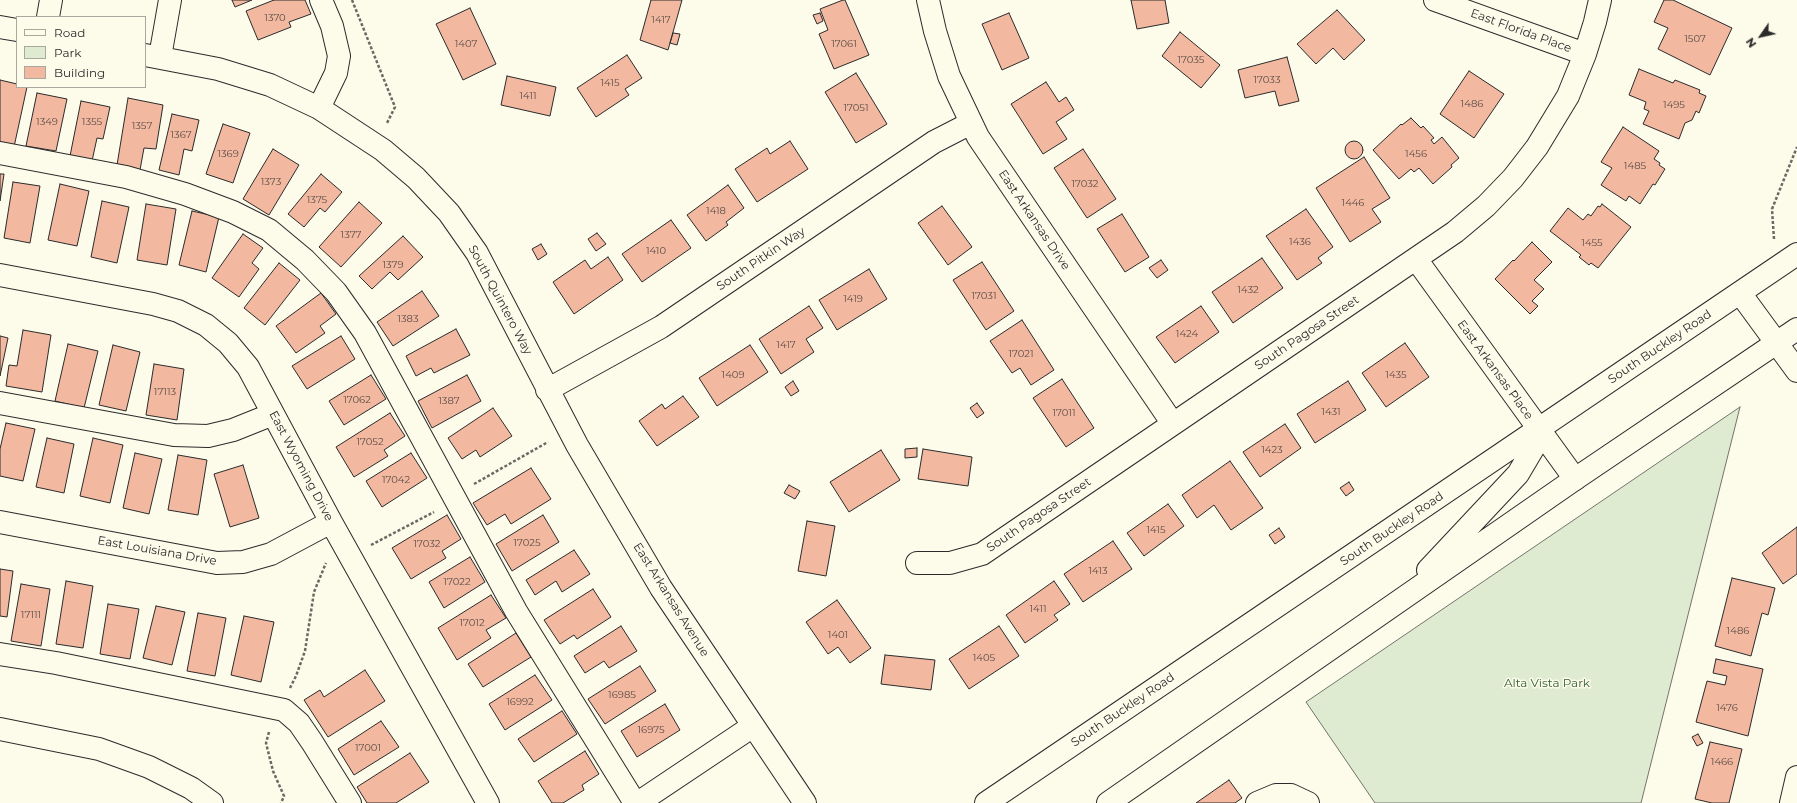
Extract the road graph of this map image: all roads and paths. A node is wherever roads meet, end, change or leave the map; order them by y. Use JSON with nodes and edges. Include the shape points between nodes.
{"nodes":[{"id":1,"x":51,"y":0,"type":"edge"},
{"id":2,"x":170,"y":0,"type":"edge"},
{"id":3,"x":321,"y":0,"type":"edge"},
{"id":4,"x":352,"y":0,"type":"edge"},
{"id":5,"x":928,"y":0,"type":"edge"},
{"id":6,"x":1435,"y":0,"type":"edge"},
{"id":7,"x":1600,"y":0,"type":"edge"},
{"id":8,"x":48,"y":16,"type":"edge"},
{"id":9,"x":0,"y":27,"type":"edge"},
{"id":10,"x":16,"y":30,"type":"edge"},
{"id":11,"x":1585,"y":54,"type":"junction"},
{"id":12,"x":153,"y":56,"type":"edge"},
{"id":13,"x":319,"y":108,"type":"junction"},
{"id":14,"x":971,"y":123,"type":"junction"},
{"id":15,"x":373,"y":143,"type":"junction"},
{"id":16,"x":1797,"y":147,"type":"edge"},
{"id":17,"x":0,"y":153,"type":"edge"},
{"id":18,"x":1774,"y":242,"type":"dead end"},
{"id":19,"x":1797,"y":254,"type":"edge"},
{"id":20,"x":1416,"y":259,"type":"junction"},
{"id":21,"x":0,"y":275,"type":"edge"},
{"id":22,"x":1740,"y":293,"type":"junction"},
{"id":23,"x":1797,"y":313,"type":"edge"},
{"id":24,"x":1797,"y":329,"type":"edge"},
{"id":25,"x":1777,"y":342,"type":"junction"},
{"id":26,"x":1797,"y":371,"type":"edge"},
{"id":27,"x":547,"y":390,"type":"junction"},
{"id":28,"x":0,"y":403,"type":"edge"},
{"id":29,"x":273,"y":414,"type":"junction"},
{"id":30,"x":1173,"y":424,"type":"junction"},
{"id":31,"x":569,"y":430,"type":"junction"},
{"id":32,"x":1538,"y":430,"type":"junction"},
{"id":33,"x":1575,"y":479,"type":"junction"},
{"id":34,"x":454,"y":499,"type":"junction"},
{"id":35,"x":0,"y":522,"type":"edge"},
{"id":36,"x":330,"y":522,"type":"junction"},
{"id":37,"x":367,"y":547,"type":"dead end"},
{"id":38,"x":917,"y":563,"type":"dead end"},
{"id":39,"x":1402,"y":599,"type":"junction"},
{"id":40,"x":0,"y":654,"type":"edge"},
{"id":41,"x":753,"y":726,"type":"junction"},
{"id":42,"x":0,"y":729,"type":"edge"},
{"id":43,"x":1042,"y":765,"type":"junction"},
{"id":44,"x":1797,"y":778,"type":"edge"},
{"id":45,"x":212,"y":803,"type":"edge"},
{"id":46,"x":350,"y":803,"type":"edge"},
{"id":47,"x":488,"y":803,"type":"edge"},
{"id":48,"x":635,"y":803,"type":"edge"},
{"id":49,"x":638,"y":803,"type":"edge"},
{"id":50,"x":805,"y":803,"type":"edge"},
{"id":51,"x":986,"y":803,"type":"edge"},
{"id":52,"x":1009,"y":803,"type":"edge"},
{"id":53,"x":1108,"y":803,"type":"edge"},
{"id":54,"x":1257,"y":803,"type":"edge"},
{"id":55,"x":1308,"y":803,"type":"edge"},
{"id":56,"x":1791,"y":803,"type":"edge"}],
"edges":[{"from":1,"to":8,"type":"street"},
{"from":2,"to":12,"type":"street","name":"South Quintero Way"},
{"from":3,"to":13,"type":"street","via":[[332,26],[339,56],[336,73]]},
{"from":4,"to":15,"type":"path","via":[[395,107]]},
{"from":5,"to":14,"type":"street","name":"East Arkansas Drive","via":[[934,31],[949,76]]},
{"from":6,"to":11,"type":"street","name":"East Florida Place"},
{"from":7,"to":11,"type":"street","name":"South Pagosa Street"},
{"from":9,"to":10,"type":"street"},
{"from":11,"to":20,"type":"street","name":"South Pagosa Street","via":[[1568,96],[1537,147],[1513,178],[1456,232]]},
{"from":12,"to":13,"type":"street","name":"South Quintero Way","via":[[218,69],[270,85]]},
{"from":13,"to":15,"type":"street","name":"South Quintero Way"},
{"from":14,"to":27,"type":"street","name":"South Pitkin Way","via":[[934,142],[661,327]]},
{"from":14,"to":30,"type":"street","name":"East Arkansas Drive"},
{"from":15,"to":27,"type":"street","name":"South Quintero Way","via":[[416,178],[449,213],[477,253]]},
{"from":16,"to":18,"type":"path","via":[[1772,209]]},
{"from":17,"to":34,"type":"street","via":[[134,179],[185,194],[270,230],[305,260],[336,292],[365,333]]},
{"from":19,"to":22,"type":"street","name":"South Buckley Road"},
{"from":20,"to":30,"type":"street","name":"South Pagosa Street"},
{"from":20,"to":32,"type":"street","name":"East Arkansas Place"},
{"from":21,"to":29,"type":"street","name":"East Wyoming Drive","via":[[153,304],[178,311],[206,325],[228,343],[248,367]]},
{"from":22,"to":25,"type":"street"},
{"from":22,"to":32,"type":"street","name":"South Buckley Road"},
{"from":23,"to":25,"type":"street"},
{"from":24,"to":25,"type":"street"},
{"from":25,"to":26,"type":"street"},
{"from":25,"to":33,"type":"street"},
{"from":27,"to":31,"type":"street","name":"East Arkansas Avenue"},
{"from":28,"to":29,"type":"street","via":[[174,435],[208,436],[233,430]]},
{"from":29,"to":36,"type":"street","name":"East Wyoming Drive"},
{"from":30,"to":38,"type":"street","name":"South Pagosa Street","via":[[982,554],[950,563]]},
{"from":31,"to":34,"type":"path","via":[[475,483]]},
{"from":31,"to":41,"type":"street","name":"East Arkansas Avenue","via":[[661,588]]},
{"from":32,"to":33,"type":"street","name":"East Arkansas Place"},
{"from":32,"to":39,"type":"street","via":[[1534,447],[1518,474]]},
{"from":32,"to":43,"type":"street","name":"South Buckley Road"},
{"from":33,"to":39,"type":"street"},
{"from":34,"to":37,"type":"path"},
{"from":34,"to":48,"type":"street","via":[[516,611]]},
{"from":35,"to":36,"type":"street","name":"East Louisiana Drive","via":[[216,563],[243,562],[271,554]]},
{"from":36,"to":47,"type":"street","name":"East Wyoming Drive"},
{"from":39,"to":53,"type":"street"},
{"from":40,"to":46,"type":"street","via":[[56,663],[284,710],[312,742]]},
{"from":41,"to":49,"type":"street"},
{"from":41,"to":50,"type":"street","name":"East Arkansas Avenue"},
{"from":42,"to":45,"type":"street","via":[[99,748],[149,767],[191,788]]},
{"from":43,"to":51,"type":"street","name":"South Buckley Road"},
{"from":43,"to":52,"type":"street"},
{"from":44,"to":56,"type":"street"},
{"from":54,"to":55,"type":"street","via":[[1276,795],[1291,795]]}]}
